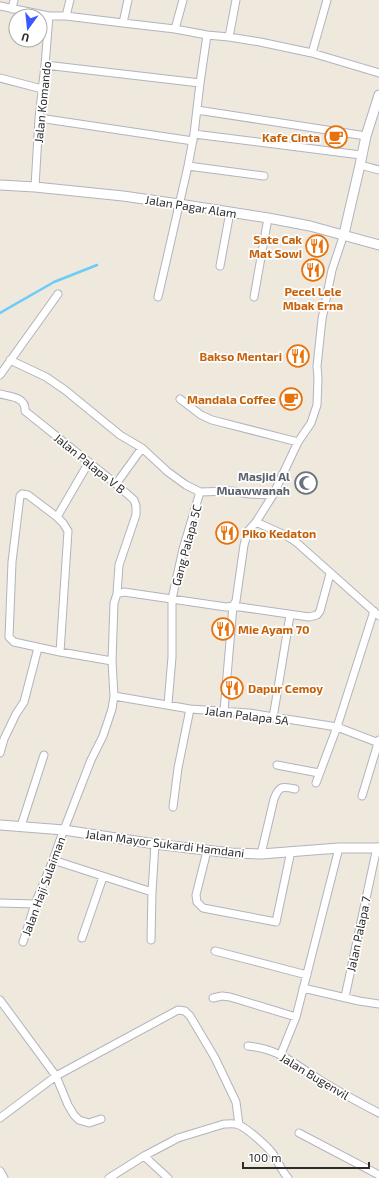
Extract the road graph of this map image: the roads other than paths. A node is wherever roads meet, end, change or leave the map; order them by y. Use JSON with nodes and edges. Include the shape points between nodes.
{"nodes":[{"id":1,"x":70,"y":0,"type":"edge"},
{"id":2,"x":128,"y":0,"type":"edge"},
{"id":3,"x":183,"y":0,"type":"edge"},
{"id":4,"x":236,"y":0,"type":"edge"},
{"id":5,"x":327,"y":0,"type":"edge"},
{"id":6,"x":49,"y":16,"type":"joint"},
{"id":7,"x":66,"y":16,"type":"junction"},
{"id":8,"x":123,"y":22,"type":"junction"},
{"id":9,"x":175,"y":29,"type":"junction"},
{"id":10,"x":207,"y":35,"type":"junction"},
{"id":11,"x":229,"y":37,"type":"junction"},
{"id":12,"x":312,"y":53,"type":"junction"},
{"id":13,"x":46,"y":65,"type":"junction"},
{"id":14,"x":379,"y":73,"type":"edge"},
{"id":15,"x":0,"y":78,"type":"edge"},
{"id":16,"x":200,"y":83,"type":"junction"},
{"id":17,"x":42,"y":89,"type":"junction"},
{"id":18,"x":379,"y":95,"type":"edge"},
{"id":19,"x":197,"y":110,"type":"junction"},
{"id":20,"x":39,"y":118,"type":"junction"},
{"id":21,"x":366,"y":136,"type":"junction"},
{"id":22,"x":194,"y":137,"type":"junction"},
{"id":23,"x":362,"y":155,"type":"junction"},
{"id":24,"x":360,"y":165,"type":"junction"},
{"id":25,"x":188,"y":166,"type":"junction"},
{"id":26,"x":379,"y":170,"type":"edge"},
{"id":27,"x":264,"y":176,"type":"dead end"},
{"id":28,"x":0,"y":185,"type":"edge"},
{"id":29,"x":35,"y":187,"type":"junction"},
{"id":30,"x":179,"y":204,"type":"junction"},
{"id":31,"x":230,"y":212,"type":"junction"},
{"id":32,"x":268,"y":218,"type":"junction"},
{"id":33,"x":344,"y":234,"type":"junction"},
{"id":34,"x":379,"y":245,"type":"edge"},
{"id":35,"x":220,"y":266,"type":"dead end"},
{"id":36,"x":58,"y":294,"type":"dead end"},
{"id":37,"x":158,"y":297,"type":"dead end"},
{"id":38,"x":254,"y":297,"type":"dead end"},
{"id":39,"x":0,"y":360,"type":"edge"},
{"id":40,"x":8,"y":363,"type":"junction"},
{"id":41,"x":0,"y":374,"type":"edge"},
{"id":42,"x":0,"y":394,"type":"edge"},
{"id":43,"x":180,"y":399,"type":"dead end"},
{"id":44,"x":298,"y":442,"type":"junction"},
{"id":45,"x":142,"y":448,"type":"junction"},
{"id":46,"x":89,"y":462,"type":"junction"},
{"id":47,"x":116,"y":484,"type":"junction"},
{"id":48,"x":200,"y":492,"type":"junction"},
{"id":49,"x":273,"y":495,"type":"junction"},
{"id":50,"x":57,"y":517,"type":"junction"},
{"id":51,"x":256,"y":522,"type":"junction"},
{"id":52,"x":330,"y":574,"type":"junction"},
{"id":53,"x":117,"y":594,"type":"junction"},
{"id":54,"x":172,"y":599,"type":"junction"},
{"id":55,"x":233,"y":606,"type":"junction"},
{"id":56,"x":376,"y":614,"type":"edge"},
{"id":57,"x":290,"y":615,"type":"junction"},
{"id":58,"x":38,"y":648,"type":"junction"},
{"id":59,"x":60,"y":652,"type":"junction"},
{"id":60,"x":112,"y":662,"type":"junction"},
{"id":61,"x":114,"y":696,"type":"junction"},
{"id":62,"x":168,"y":704,"type":"junction"},
{"id":63,"x":190,"y":709,"type":"junction"},
{"id":64,"x":224,"y":711,"type":"junction"},
{"id":65,"x":273,"y":718,"type":"junction"},
{"id":66,"x":337,"y":727,"type":"junction"},
{"id":67,"x":2,"y":738,"type":"edge"},
{"id":68,"x":379,"y":742,"type":"edge"},
{"id":69,"x":0,"y":753,"type":"edge"},
{"id":70,"x":44,"y":755,"type":"dead end"},
{"id":71,"x":278,"y":765,"type":"dead end"},
{"id":72,"x":319,"y":773,"type":"junction"},
{"id":73,"x":316,"y":783,"type":"dead end"},
{"id":74,"x":295,"y":790,"type":"dead end"},
{"id":75,"x":362,"y":796,"type":"dead end"},
{"id":76,"x":173,"y":807,"type":"dead end"},
{"id":77,"x":0,"y":825,"type":"edge"},
{"id":78,"x":21,"y":826,"type":"junction"},
{"id":79,"x":64,"y":830,"type":"junction"},
{"id":80,"x":155,"y":844,"type":"junction"},
{"id":81,"x":339,"y":848,"type":"junction"},
{"id":82,"x":378,"y":848,"type":"edge"},
{"id":83,"x":207,"y":851,"type":"junction"},
{"id":84,"x":291,"y":851,"type":"junction"},
{"id":85,"x":261,"y":854,"type":"junction"},
{"id":86,"x":53,"y":860,"type":"junction"},
{"id":87,"x":103,"y":877,"type":"junction"},
{"id":88,"x":152,"y":892,"type":"junction"},
{"id":89,"x":0,"y":903,"type":"edge"},
{"id":90,"x":35,"y":904,"type":"junction"},
{"id":91,"x":82,"y":938,"type":"dead end"},
{"id":92,"x":150,"y":940,"type":"dead end"},
{"id":93,"x":23,"y":942,"type":"dead end"},
{"id":94,"x":215,"y":951,"type":"dead end"},
{"id":95,"x":307,"y":975,"type":"junction"},
{"id":96,"x":303,"y":988,"type":"junction"},
{"id":97,"x":345,"y":997,"type":"junction"},
{"id":98,"x":213,"y":998,"type":"dead end"},
{"id":99,"x":0,"y":1000,"type":"edge"},
{"id":100,"x":379,"y":1004,"type":"edge"},
{"id":101,"x":296,"y":1017,"type":"junction"},
{"id":102,"x":248,"y":1046,"type":"dead end"},
{"id":103,"x":281,"y":1054,"type":"junction"},
{"id":104,"x":56,"y":1076,"type":"junction"},
{"id":105,"x":379,"y":1113,"type":"edge"},
{"id":106,"x":0,"y":1118,"type":"edge"},
{"id":107,"x":101,"y":1118,"type":"dead end"},
{"id":108,"x":239,"y":1125,"type":"junction"},
{"id":109,"x":299,"y":1133,"type":"dead end"},
{"id":110,"x":144,"y":1156,"type":"junction"},
{"id":111,"x":0,"y":1171,"type":"edge"},
{"id":112,"x":379,"y":1175,"type":"edge"},
{"id":113,"x":4,"y":1178,"type":"edge"},
{"id":114,"x":109,"y":1178,"type":"edge"},
{"id":115,"x":168,"y":1178,"type":"edge"},
{"id":116,"x":288,"y":1178,"type":"edge"}],
"edges":[{"from":1,"to":7,"type":"street"},
{"from":2,"to":8,"type":"street"},
{"from":3,"to":9,"type":"street"},
{"from":4,"to":11,"type":"street"},
{"from":5,"to":12,"type":"street"},
{"from":6,"to":7,"type":"street"},
{"from":6,"to":13,"type":"street","name":"Jalan Komando"},
{"from":7,"to":8,"type":"street"},
{"from":8,"to":9,"type":"street"},
{"from":9,"to":10,"type":"street"},
{"from":10,"to":11,"type":"street"},
{"from":10,"to":16,"type":"street"},
{"from":11,"to":12,"type":"street"},
{"from":12,"to":14,"type":"street"},
{"from":13,"to":16,"type":"street"},
{"from":13,"to":17,"type":"street","name":"Jalan Komando"},
{"from":15,"to":17,"type":"street"},
{"from":16,"to":19,"type":"street"},
{"from":17,"to":20,"type":"street","name":"Jalan Komando"},
{"from":18,"to":21,"type":"street"},
{"from":19,"to":21,"type":"street"},
{"from":19,"to":22,"type":"street"},
{"from":20,"to":22,"type":"street"},
{"from":20,"to":29,"type":"street","name":"Jalan Komando"},
{"from":21,"to":23,"type":"street"},
{"from":22,"to":23,"type":"street"},
{"from":22,"to":25,"type":"street"},
{"from":23,"to":24,"type":"street"},
{"from":24,"to":26,"type":"street"},
{"from":24,"to":33,"type":"street"},
{"from":25,"to":27,"type":"street"},
{"from":25,"to":30,"type":"street"},
{"from":28,"to":29,"type":"street","name":"Jalan Pagar Alam"},
{"from":29,"to":30,"type":"street","name":"Jalan Pagar Alam"},
{"from":30,"to":31,"type":"street","name":"Jalan Pagar Alam"},
{"from":30,"to":37,"type":"street"},
{"from":31,"to":32,"type":"street","name":"Jalan Pagar Alam"},
{"from":31,"to":35,"type":"street"},
{"from":32,"to":33,"type":"street","name":"Jalan Pagar Alam"},
{"from":32,"to":38,"type":"street"},
{"from":33,"to":34,"type":"street","name":"Jalan Pagar Alam"},
{"from":33,"to":44,"type":"street","via":[[332,270],[322,318],[317,366],[317,405]]},
{"from":36,"to":40,"type":"street"},
{"from":39,"to":40,"type":"street"},
{"from":40,"to":41,"type":"street"},
{"from":40,"to":45,"type":"street","via":[[46,377],[120,435]]},
{"from":42,"to":46,"type":"street","name":"Jalan Palapa V B","via":[[24,402],[25,411]]},
{"from":43,"to":44,"type":"street","via":[[212,420]]},
{"from":44,"to":49,"type":"street"},
{"from":45,"to":47,"type":"street"},
{"from":45,"to":48,"type":"street","via":[[168,472]]},
{"from":46,"to":47,"type":"street","name":"Jalan Palapa V B"},
{"from":46,"to":50,"type":"street"},
{"from":47,"to":53,"type":"street","name":"Jalan Palapa V B","via":[[134,500],[136,506],[136,516],[119,565]]},
{"from":48,"to":49,"type":"street"},
{"from":48,"to":54,"type":"street","name":"Gang Palapa 5C","via":[[183,549]]},
{"from":49,"to":51,"type":"street"},
{"from":50,"to":58,"type":"street","via":[[28,495],[20,496],[12,562],[8,633],[14,642]]},
{"from":50,"to":59,"type":"street","via":[[68,531]]},
{"from":51,"to":52,"type":"street","via":[[292,539]]},
{"from":51,"to":55,"type":"street","via":[[248,531],[244,545],[236,601]]},
{"from":52,"to":56,"type":"street"},
{"from":52,"to":57,"type":"street","via":[[317,615]]},
{"from":53,"to":54,"type":"street","via":[[124,592]]},
{"from":53,"to":60,"type":"street","name":"Jalan Haji Sulaiman","via":[[114,603]]},
{"from":54,"to":55,"type":"street"},
{"from":54,"to":62,"type":"street","name":"Gang Palapa 5C","via":[[172,657]]},
{"from":55,"to":57,"type":"street"},
{"from":55,"to":64,"type":"street"},
{"from":56,"to":66,"type":"street"},
{"from":57,"to":65,"type":"street"},
{"from":58,"to":59,"type":"street"},
{"from":58,"to":67,"type":"street","via":[[24,702]]},
{"from":59,"to":60,"type":"street"},
{"from":60,"to":61,"type":"street","name":"Jalan Haji Sulaiman"},
{"from":61,"to":62,"type":"street","name":"Jalan Palapa 5A"},
{"from":61,"to":79,"type":"street","name":"Jalan Haji Sulaiman","via":[[102,736]]},
{"from":62,"to":63,"type":"street","name":"Jalan Palapa 5A"},
{"from":63,"to":64,"type":"street","name":"Jalan Palapa 5A"},
{"from":63,"to":76,"type":"street"},
{"from":64,"to":65,"type":"street","name":"Jalan Palapa 5A"},
{"from":65,"to":66,"type":"street","name":"Jalan Palapa 5A"},
{"from":66,"to":68,"type":"street","name":"Jalan Palapa 5A"},
{"from":66,"to":72,"type":"street"},
{"from":67,"to":69,"type":"street"},
{"from":68,"to":75,"type":"street"},
{"from":70,"to":78,"type":"street"},
{"from":71,"to":72,"type":"street"},
{"from":72,"to":73,"type":"street"},
{"from":74,"to":85,"type":"street","via":[[283,787],[277,792]]},
{"from":77,"to":78,"type":"street","name":"Jalan Mayor Sukardi Hamdani"},
{"from":78,"to":79,"type":"street","name":"Jalan Mayor Sukardi Hamdani"},
{"from":79,"to":80,"type":"street","name":"Jalan Mayor Sukardi Hamdani"},
{"from":79,"to":86,"type":"street","name":"Jalan Haji Sulaiman"},
{"from":80,"to":83,"type":"street","name":"Jalan Mayor Sukardi Hamdani"},
{"from":80,"to":88,"type":"street"},
{"from":81,"to":82,"type":"street","name":"Jalan Mayor Sukardi Hamdani"},
{"from":81,"to":84,"type":"street","name":"Jalan Mayor Sukardi Hamdani"},
{"from":81,"to":95,"type":"street"},
{"from":82,"to":97,"type":"street","name":"Jalan Palapa 7"},
{"from":83,"to":84,"type":"street","via":[[196,895],[197,902],[203,908],[276,922]]},
{"from":83,"to":85,"type":"street","name":"Jalan Mayor Sukardi Hamdani"},
{"from":84,"to":85,"type":"street","name":"Jalan Mayor Sukardi Hamdani"},
{"from":86,"to":87,"type":"street"},
{"from":86,"to":90,"type":"street","name":"Jalan Haji Sulaiman"},
{"from":87,"to":88,"type":"street"},
{"from":87,"to":91,"type":"street"},
{"from":88,"to":92,"type":"street"},
{"from":89,"to":90,"type":"street"},
{"from":90,"to":93,"type":"street","name":"Jalan Haji Sulaiman"},
{"from":94,"to":95,"type":"street"},
{"from":95,"to":96,"type":"street"},
{"from":96,"to":97,"type":"street"},
{"from":96,"to":101,"type":"street"},
{"from":97,"to":100,"type":"street"},
{"from":98,"to":101,"type":"street","via":[[230,997]]},
{"from":99,"to":104,"type":"street"},
{"from":101,"to":103,"type":"street"},
{"from":102,"to":103,"type":"street","name":"Jalan Bugenvil"},
{"from":103,"to":105,"type":"street","name":"Jalan Bugenvil","via":[[318,1079]]},
{"from":104,"to":106,"type":"street"},
{"from":104,"to":107,"type":"street","via":[[68,1105],[78,1120],[89,1123]]},
{"from":104,"to":108,"type":"street","via":[[178,1010],[185,1010],[215,1058],[236,1102]]},
{"from":108,"to":110,"type":"street","via":[[224,1124],[178,1138]]},
{"from":108,"to":116,"type":"street","via":[[271,1152]]},
{"from":109,"to":112,"type":"street"},
{"from":110,"to":114,"type":"street"},
{"from":110,"to":115,"type":"street"},
{"from":111,"to":113,"type":"street"}]}
